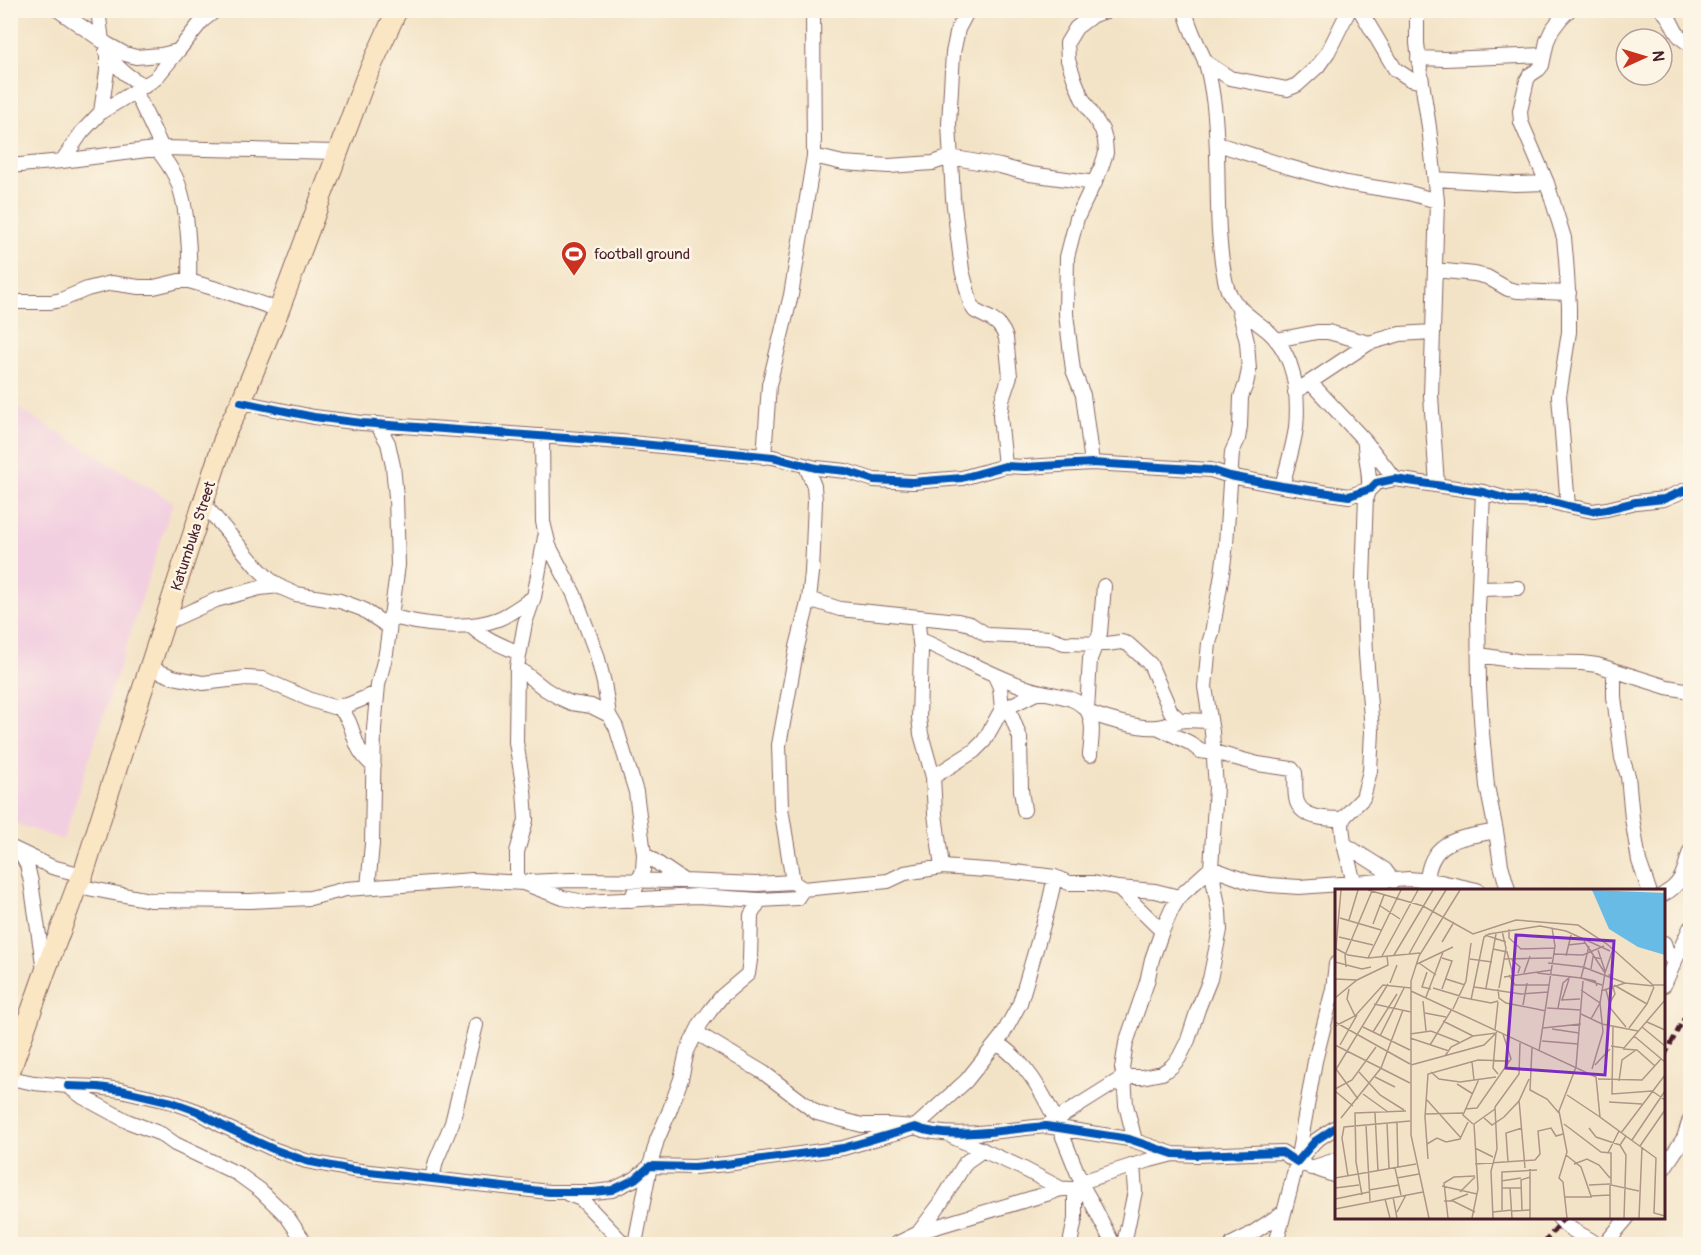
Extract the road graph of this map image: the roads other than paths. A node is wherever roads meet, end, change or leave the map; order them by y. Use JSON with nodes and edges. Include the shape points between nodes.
{"nodes":[{"id":1,"x":58,"y":10,"type":"edge"},
{"id":2,"x":99,"y":10,"type":"edge"},
{"id":3,"x":216,"y":10,"type":"edge"},
{"id":4,"x":397,"y":10,"type":"edge"},
{"id":5,"x":813,"y":10,"type":"edge"},
{"id":6,"x":968,"y":10,"type":"edge"},
{"id":7,"x":1109,"y":10,"type":"edge"},
{"id":8,"x":1185,"y":10,"type":"edge"},
{"id":9,"x":1349,"y":10,"type":"edge"},
{"id":10,"x":1360,"y":10,"type":"edge"},
{"id":11,"x":1417,"y":10,"type":"edge"},
{"id":12,"x":1569,"y":10,"type":"edge"},
{"id":13,"x":1662,"y":10,"type":"edge"},
{"id":14,"x":1690,"y":44,"type":"edge"},
{"id":15,"x":105,"y":46,"type":"junction"},
{"id":16,"x":178,"y":51,"type":"junction"},
{"id":17,"x":1544,"y":56,"type":"junction"},
{"id":18,"x":1419,"y":58,"type":"junction"},
{"id":19,"x":1205,"y":62,"type":"junction"},
{"id":20,"x":1422,"y":82,"type":"junction"},
{"id":21,"x":140,"y":89,"type":"junction"},
{"id":22,"x":101,"y":112,"type":"junction"},
{"id":23,"x":1218,"y":144,"type":"junction"},
{"id":24,"x":159,"y":149,"type":"junction"},
{"id":25,"x":337,"y":152,"type":"junction"},
{"id":26,"x":814,"y":156,"type":"junction"},
{"id":27,"x":950,"y":157,"type":"junction"},
{"id":28,"x":62,"y":161,"type":"junction"},
{"id":29,"x":10,"y":166,"type":"edge"},
{"id":30,"x":1435,"y":179,"type":"junction"},
{"id":31,"x":1095,"y":183,"type":"junction"},
{"id":32,"x":1547,"y":183,"type":"junction"},
{"id":33,"x":1437,"y":201,"type":"junction"},
{"id":34,"x":1435,"y":270,"type":"junction"},
{"id":35,"x":189,"y":281,"type":"junction"},
{"id":36,"x":1569,"y":293,"type":"junction"},
{"id":37,"x":10,"y":302,"type":"edge"},
{"id":38,"x":1238,"y":305,"type":"junction"},
{"id":39,"x":279,"y":310,"type":"junction"},
{"id":40,"x":1432,"y":332,"type":"junction"},
{"id":41,"x":1341,"y":336,"type":"junction"},
{"id":42,"x":1276,"y":340,"type":"junction"},
{"id":43,"x":1369,"y":343,"type":"junction"},
{"id":44,"x":1333,"y":365,"type":"junction"},
{"id":45,"x":1310,"y":382,"type":"junction"},
{"id":46,"x":1295,"y":392,"type":"junction"},
{"id":47,"x":241,"y":402,"type":"junction"},
{"id":48,"x":377,"y":424,"type":"junction"},
{"id":49,"x":542,"y":436,"type":"junction"},
{"id":50,"x":1365,"y":441,"type":"junction"},
{"id":51,"x":764,"y":457,"type":"junction"},
{"id":52,"x":1092,"y":463,"type":"junction"},
{"id":53,"x":806,"y":466,"type":"junction"},
{"id":54,"x":1005,"y":466,"type":"junction"},
{"id":55,"x":1230,"y":476,"type":"junction"},
{"id":56,"x":1395,"y":479,"type":"junction"},
{"id":57,"x":1437,"y":484,"type":"junction"},
{"id":58,"x":1282,"y":486,"type":"junction"},
{"id":59,"x":1690,"y":488,"type":"edge"},
{"id":60,"x":1370,"y":489,"type":"junction"},
{"id":61,"x":1483,"y":492,"type":"junction"},
{"id":62,"x":203,"y":503,"type":"junction"},
{"id":63,"x":1568,"y":507,"type":"junction"},
{"id":64,"x":546,"y":532,"type":"junction"},
{"id":65,"x":279,"y":586,"type":"junction"},
{"id":66,"x":1104,"y":586,"type":"dead end"},
{"id":67,"x":1518,"y":588,"type":"dead end"},
{"id":68,"x":1480,"y":589,"type":"junction"},
{"id":69,"x":534,"y":597,"type":"junction"},
{"id":70,"x":809,"y":599,"type":"junction"},
{"id":71,"x":917,"y":617,"type":"junction"},
{"id":72,"x":389,"y":621,"type":"junction"},
{"id":73,"x":165,"y":623,"type":"junction"},
{"id":74,"x":470,"y":625,"type":"junction"},
{"id":75,"x":921,"y":640,"type":"junction"},
{"id":76,"x":1095,"y":644,"type":"junction"},
{"id":77,"x":1480,"y":655,"type":"junction"},
{"id":78,"x":518,"y":660,"type":"junction"},
{"id":79,"x":150,"y":668,"type":"junction"},
{"id":80,"x":1614,"y":671,"type":"junction"},
{"id":81,"x":995,"y":676,"type":"junction"},
{"id":82,"x":1690,"y":691,"type":"edge"},
{"id":83,"x":1042,"y":692,"type":"junction"},
{"id":84,"x":378,"y":693,"type":"junction"},
{"id":85,"x":337,"y":706,"type":"junction"},
{"id":86,"x":1005,"y":708,"type":"junction"},
{"id":87,"x":1087,"y":710,"type":"junction"},
{"id":88,"x":609,"y":715,"type":"junction"},
{"id":89,"x":1184,"y":720,"type":"junction"},
{"id":90,"x":1209,"y":721,"type":"junction"},
{"id":91,"x":1157,"y":727,"type":"junction"},
{"id":92,"x":1213,"y":754,"type":"junction"},
{"id":93,"x":1090,"y":755,"type":"dead end"},
{"id":94,"x":374,"y":766,"type":"junction"},
{"id":95,"x":933,"y":777,"type":"junction"},
{"id":96,"x":1024,"y":810,"type":"dead end"},
{"id":97,"x":1343,"y":819,"type":"junction"},
{"id":98,"x":1496,"y":831,"type":"junction"},
{"id":99,"x":1344,"y":844,"type":"junction"},
{"id":100,"x":15,"y":850,"type":"edge"},
{"id":101,"x":1690,"y":851,"type":"edge"},
{"id":102,"x":645,"y":854,"type":"junction"},
{"id":103,"x":942,"y":867,"type":"junction"},
{"id":104,"x":1211,"y":868,"type":"junction"},
{"id":105,"x":1055,"y":877,"type":"junction"},
{"id":106,"x":80,"y":880,"type":"junction"},
{"id":107,"x":684,"y":881,"type":"junction"},
{"id":108,"x":1393,"y":881,"type":"junction"},
{"id":109,"x":1427,"y":881,"type":"junction"},
{"id":110,"x":520,"y":882,"type":"junction"},
{"id":111,"x":638,"y":882,"type":"junction"},
{"id":112,"x":798,"y":885,"type":"junction"},
{"id":113,"x":1348,"y":886,"type":"edge"},
{"id":114,"x":368,"y":887,"type":"junction"},
{"id":115,"x":1118,"y":888,"type":"junction"},
{"id":116,"x":1469,"y":889,"type":"edge"},
{"id":117,"x":1507,"y":889,"type":"edge"},
{"id":118,"x":1648,"y":889,"type":"edge"},
{"id":119,"x":1665,"y":895,"type":"edge"},
{"id":120,"x":1179,"y":897,"type":"junction"},
{"id":121,"x":631,"y":900,"type":"junction"},
{"id":122,"x":760,"y":900,"type":"junction"},
{"id":123,"x":1690,"y":928,"type":"edge"},
{"id":124,"x":1162,"y":931,"type":"junction"},
{"id":125,"x":1665,"y":948,"type":"edge"},
{"id":126,"x":1674,"y":962,"type":"junction"},
{"id":127,"x":45,"y":972,"type":"junction"},
{"id":128,"x":1665,"y":983,"type":"edge"},
{"id":129,"x":1335,"y":989,"type":"edge"},
{"id":130,"x":476,"y":1025,"type":"dead end"},
{"id":131,"x":697,"y":1033,"type":"junction"},
{"id":132,"x":997,"y":1043,"type":"junction"},
{"id":133,"x":10,"y":1071,"type":"edge"},
{"id":134,"x":1124,"y":1077,"type":"junction"},
{"id":135,"x":10,"y":1078,"type":"edge"},
{"id":136,"x":68,"y":1086,"type":"junction"},
{"id":137,"x":1690,"y":1119,"type":"edge"},
{"id":138,"x":1054,"y":1125,"type":"junction"},
{"id":139,"x":915,"y":1127,"type":"junction"},
{"id":140,"x":1335,"y":1128,"type":"edge"},
{"id":141,"x":946,"y":1134,"type":"junction"},
{"id":142,"x":1134,"y":1140,"type":"junction"},
{"id":143,"x":983,"y":1150,"type":"junction"},
{"id":144,"x":1173,"y":1154,"type":"junction"},
{"id":145,"x":1335,"y":1160,"type":"edge"},
{"id":146,"x":1297,"y":1162,"type":"junction"},
{"id":147,"x":1134,"y":1165,"type":"junction"},
{"id":148,"x":650,"y":1166,"type":"junction"},
{"id":149,"x":1665,"y":1166,"type":"edge"},
{"id":150,"x":1311,"y":1168,"type":"junction"},
{"id":151,"x":1335,"y":1176,"type":"edge"},
{"id":152,"x":432,"y":1179,"type":"junction"},
{"id":153,"x":1080,"y":1187,"type":"junction"},
{"id":154,"x":1060,"y":1188,"type":"junction"},
{"id":155,"x":561,"y":1191,"type":"junction"},
{"id":156,"x":1284,"y":1212,"type":"junction"},
{"id":157,"x":1560,"y":1219,"type":"edge"},
{"id":158,"x":1626,"y":1219,"type":"edge"},
{"id":159,"x":919,"y":1232,"type":"junction"},
{"id":160,"x":306,"y":1245,"type":"edge"},
{"id":161,"x":624,"y":1245,"type":"edge"},
{"id":162,"x":635,"y":1245,"type":"edge"},
{"id":163,"x":896,"y":1245,"type":"edge"},
{"id":164,"x":1070,"y":1245,"type":"edge"},
{"id":165,"x":1113,"y":1245,"type":"edge"},
{"id":166,"x":1124,"y":1245,"type":"edge"},
{"id":167,"x":1232,"y":1245,"type":"edge"},
{"id":168,"x":1275,"y":1245,"type":"edge"},
{"id":169,"x":1596,"y":1245,"type":"edge"},
{"id":170,"x":1605,"y":1245,"type":"edge"}],
"edges":[{"from":1,"to":15,"type":"street"},
{"from":2,"to":15,"type":"street"},
{"from":3,"to":16,"type":"street"},
{"from":4,"to":25,"type":"main road","name":"Katumbuka Street"},
{"from":5,"to":26,"type":"street"},
{"from":6,"to":27,"type":"street","via":[[958,29],[953,53]]},
{"from":7,"to":31,"type":"street","via":[[1093,15],[1076,28],[1067,43],[1074,78],[1105,140],[1106,153]]},
{"from":8,"to":19,"type":"street"},
{"from":9,"to":19,"type":"street","via":[[1318,66],[1287,89],[1230,78]]},
{"from":10,"to":20,"type":"street","via":[[1395,69],[1410,80]]},
{"from":11,"to":18,"type":"street"},
{"from":12,"to":17,"type":"street","via":[[1552,30]]},
{"from":13,"to":14,"type":"street","via":[[1675,32]]},
{"from":15,"to":16,"type":"street","via":[[136,57]]},
{"from":15,"to":21,"type":"street","via":[[114,64]]},
{"from":15,"to":22,"type":"street","via":[[107,71]]},
{"from":16,"to":21,"type":"street","via":[[155,79]]},
{"from":17,"to":18,"type":"street"},
{"from":17,"to":32,"type":"street","via":[[1539,69],[1527,80],[1520,111]]},
{"from":18,"to":20,"type":"street"},
{"from":19,"to":23,"type":"street"},
{"from":20,"to":30,"type":"street"},
{"from":21,"to":22,"type":"street"},
{"from":21,"to":24,"type":"street"},
{"from":22,"to":28,"type":"street"},
{"from":23,"to":33,"type":"street","via":[[1346,183]]},
{"from":23,"to":38,"type":"street","via":[[1223,260],[1228,289]]},
{"from":24,"to":25,"type":"street"},
{"from":24,"to":28,"type":"street"},
{"from":24,"to":35,"type":"street","via":[[180,190],[187,224]]},
{"from":25,"to":39,"type":"main road","name":"Katumbuka Street"},
{"from":26,"to":27,"type":"street","via":[[843,163],[889,166],[933,163]]},
{"from":26,"to":51,"type":"street","via":[[770,385]]},
{"from":27,"to":31,"type":"street"},
{"from":27,"to":54,"type":"street","via":[[967,292],[975,311],[1003,331],[1008,352],[1010,376],[1000,416]]},
{"from":28,"to":29,"type":"street"},
{"from":30,"to":32,"type":"street"},
{"from":30,"to":33,"type":"street"},
{"from":31,"to":52,"type":"street","via":[[1077,218],[1067,257],[1066,314]]},
{"from":32,"to":36,"type":"street","via":[[1564,238]]},
{"from":33,"to":34,"type":"street"},
{"from":34,"to":36,"type":"street","via":[[1487,277],[1517,291]]},
{"from":34,"to":40,"type":"street"},
{"from":35,"to":37,"type":"street","via":[[154,287],[111,283],[61,300]]},
{"from":35,"to":39,"type":"street"},
{"from":36,"to":63,"type":"street","via":[[1569,332],[1559,396]]},
{"from":38,"to":42,"type":"street"},
{"from":38,"to":55,"type":"street","via":[[1249,370],[1241,397],[1240,426]]},
{"from":39,"to":47,"type":"main road","name":"Katumbuka Street"},
{"from":40,"to":43,"type":"street","via":[[1400,334]]},
{"from":40,"to":57,"type":"street","via":[[1431,396]]},
{"from":41,"to":42,"type":"street","via":[[1317,332]]},
{"from":41,"to":43,"type":"street"},
{"from":41,"to":44,"type":"street"},
{"from":42,"to":46,"type":"street","via":[[1288,360]]},
{"from":43,"to":44,"type":"street"},
{"from":44,"to":45,"type":"street"},
{"from":45,"to":46,"type":"street"},
{"from":45,"to":50,"type":"street"},
{"from":46,"to":58,"type":"street","via":[[1295,431]]},
{"from":47,"to":48,"type":"street","via":[[314,417]]},
{"from":47,"to":62,"type":"main road","name":"Katumbuka Street","via":[[227,430]]},
{"from":48,"to":49,"type":"street"},
{"from":48,"to":72,"type":"street","via":[[388,443],[396,497],[398,565]]},
{"from":49,"to":51,"type":"street"},
{"from":49,"to":64,"type":"street"},
{"from":50,"to":56,"type":"street"},
{"from":50,"to":60,"type":"street"},
{"from":51,"to":53,"type":"street"},
{"from":52,"to":54,"type":"street"},
{"from":52,"to":55,"type":"street","via":[[1211,470]]},
{"from":53,"to":54,"type":"street","via":[[846,471],[874,480],[913,482],[962,478]]},
{"from":53,"to":70,"type":"street","via":[[815,501]]},
{"from":55,"to":58,"type":"street"},
{"from":55,"to":90,"type":"street","via":[[1228,524],[1205,687]]},
{"from":56,"to":57,"type":"street"},
{"from":56,"to":60,"type":"street","via":[[1376,483]]},
{"from":57,"to":61,"type":"street"},
{"from":58,"to":60,"type":"street","via":[[1349,496]]},
{"from":59,"to":63,"type":"street","via":[[1664,499],[1607,509]]},
{"from":60,"to":97,"type":"street","via":[[1366,496],[1363,555],[1370,771],[1361,801]]},
{"from":61,"to":63,"type":"street"},
{"from":61,"to":68,"type":"street"},
{"from":62,"to":65,"type":"street","via":[[257,567]]},
{"from":62,"to":73,"type":"main road","name":"Katumbuka Street"},
{"from":64,"to":69,"type":"street"},
{"from":64,"to":88,"type":"street","via":[[597,655]]},
{"from":65,"to":72,"type":"street","via":[[296,594],[340,601]]},
{"from":65,"to":73,"type":"street","via":[[216,600]]},
{"from":66,"to":76,"type":"street","via":[[1100,633]]},
{"from":67,"to":68,"type":"street"},
{"from":68,"to":77,"type":"street"},
{"from":69,"to":74,"type":"street","via":[[499,619]]},
{"from":69,"to":78,"type":"street"},
{"from":70,"to":71,"type":"street","via":[[840,609]]},
{"from":70,"to":112,"type":"street","via":[[779,745],[781,808]]},
{"from":71,"to":75,"type":"street"},
{"from":71,"to":76,"type":"street","via":[[970,624],[987,635]]},
{"from":72,"to":74,"type":"street"},
{"from":72,"to":84,"type":"street"},
{"from":73,"to":79,"type":"main road","name":"Katumbuka Street"},
{"from":74,"to":78,"type":"street"},
{"from":75,"to":81,"type":"street"},
{"from":75,"to":95,"type":"street","via":[[919,718]]},
{"from":76,"to":87,"type":"street","via":[[1090,659]]},
{"from":76,"to":89,"type":"street","via":[[1128,644],[1150,664],[1171,712]]},
{"from":77,"to":80,"type":"street","via":[[1523,662],[1582,663]]},
{"from":77,"to":98,"type":"street","via":[[1482,733]]},
{"from":78,"to":88,"type":"street","via":[[545,689],[571,703],[591,706]]},
{"from":78,"to":110,"type":"street","via":[[516,742],[526,820],[517,852]]},
{"from":79,"to":85,"type":"street","via":[[173,678],[203,683],[263,679],[311,700]]},
{"from":79,"to":106,"type":"main road","name":"Katumbuka Street"},
{"from":80,"to":82,"type":"street"},
{"from":80,"to":118,"type":"street","via":[[1622,758],[1639,861]]},
{"from":81,"to":83,"type":"street"},
{"from":81,"to":86,"type":"street"},
{"from":83,"to":86,"type":"street"},
{"from":83,"to":87,"type":"street","via":[[1080,702]]},
{"from":84,"to":85,"type":"street"},
{"from":84,"to":94,"type":"street"},
{"from":85,"to":94,"type":"street","via":[[349,720],[357,748]]},
{"from":86,"to":95,"type":"street","via":[[974,751]]},
{"from":86,"to":96,"type":"street","via":[[1020,738]]},
{"from":87,"to":91,"type":"street","via":[[1139,726]]},
{"from":87,"to":93,"type":"street","via":[[1092,726]]},
{"from":88,"to":102,"type":"street","via":[[636,792]]},
{"from":89,"to":90,"type":"street"},
{"from":89,"to":91,"type":"street"},
{"from":90,"to":92,"type":"street"},
{"from":91,"to":92,"type":"street"},
{"from":92,"to":97,"type":"street","via":[[1292,769],[1302,810],[1309,815]]},
{"from":92,"to":104,"type":"street","via":[[1216,787]]},
{"from":94,"to":114,"type":"street"},
{"from":95,"to":103,"type":"street"},
{"from":97,"to":99,"type":"street"},
{"from":98,"to":109,"type":"street","via":[[1464,836],[1442,847],[1432,858]]},
{"from":98,"to":117,"type":"street"},
{"from":99,"to":108,"type":"street","via":[[1385,870]]},
{"from":99,"to":113,"type":"street"},
{"from":100,"to":106,"type":"street"},
{"from":100,"to":127,"type":"street","via":[[27,865]]},
{"from":101,"to":119,"type":"street","via":[[1680,880]]},
{"from":102,"to":107,"type":"street"},
{"from":102,"to":111,"type":"street"},
{"from":103,"to":105,"type":"street"},
{"from":103,"to":112,"type":"street","via":[[905,873],[888,881]]},
{"from":104,"to":113,"type":"street","via":[[1270,885]]},
{"from":104,"to":120,"type":"street"},
{"from":104,"to":134,"type":"street","via":[[1220,930],[1210,979],[1188,1040],[1179,1058],[1162,1073]]},
{"from":105,"to":115,"type":"street","via":[[1069,883]]},
{"from":105,"to":132,"type":"street","via":[[1020,1003]]},
{"from":106,"to":114,"type":"street","via":[[150,900],[310,898]]},
{"from":106,"to":127,"type":"main road","name":"Katumbuka Street"},
{"from":107,"to":111,"type":"street"},
{"from":107,"to":112,"type":"street"},
{"from":108,"to":109,"type":"street"},
{"from":108,"to":113,"type":"street"},
{"from":109,"to":116,"type":"street"},
{"from":110,"to":111,"type":"street"},
{"from":110,"to":114,"type":"street","via":[[473,880]]},
{"from":110,"to":121,"type":"street","via":[[585,902]]},
{"from":111,"to":121,"type":"street"},
{"from":112,"to":122,"type":"street","via":[[797,898]]},
{"from":115,"to":120,"type":"street"},
{"from":115,"to":124,"type":"street"},
{"from":120,"to":124,"type":"street"},
{"from":121,"to":122,"type":"street","via":[[698,896]]},
{"from":122,"to":131,"type":"street","via":[[751,915],[748,974],[722,996]]},
{"from":123,"to":126,"type":"street"},
{"from":124,"to":134,"type":"street","via":[[1126,1043]]},
{"from":125,"to":126,"type":"street"},
{"from":126,"to":128,"type":"street"},
{"from":127,"to":133,"type":"main road","name":"Katumbuka Street"},
{"from":129,"to":146,"type":"street","via":[[1315,1061]]},
{"from":130,"to":152,"type":"street","via":[[452,1123]]},
{"from":131,"to":139,"type":"street","via":[[764,1073],[817,1113],[862,1125]]},
{"from":131,"to":148,"type":"street","via":[[687,1051]]},
{"from":132,"to":138,"type":"street","via":[[1016,1058],[1044,1094]]},
{"from":132,"to":139,"type":"street","via":[[966,1081]]},
{"from":134,"to":138,"type":"street","via":[[1059,1117]]},
{"from":134,"to":142,"type":"street"},
{"from":135,"to":136,"type":"street"},
{"from":136,"to":152,"type":"street","via":[[121,1090],[172,1102],[306,1161]]},
{"from":136,"to":160,"type":"street","via":[[117,1116],[238,1174],[286,1215]]},
{"from":137,"to":149,"type":"street","via":[[1684,1138]]},
{"from":138,"to":141,"type":"street"},
{"from":138,"to":142,"type":"street"},
{"from":138,"to":153,"type":"street"},
{"from":139,"to":141,"type":"street"},
{"from":139,"to":148,"type":"street","via":[[843,1148],[694,1167]]},
{"from":140,"to":146,"type":"street","via":[[1315,1141]]},
{"from":141,"to":143,"type":"street"},
{"from":142,"to":144,"type":"street"},
{"from":142,"to":147,"type":"street"},
{"from":143,"to":154,"type":"street"},
{"from":143,"to":159,"type":"street","via":[[966,1162]]},
{"from":144,"to":146,"type":"street","via":[[1282,1152]]},
{"from":144,"to":147,"type":"street"},
{"from":145,"to":150,"type":"street"},
{"from":146,"to":150,"type":"street"},
{"from":146,"to":156,"type":"street"},
{"from":147,"to":153,"type":"street"},
{"from":147,"to":166,"type":"street","via":[[1135,1191]]},
{"from":148,"to":155,"type":"street","via":[[636,1179],[612,1190]]},
{"from":148,"to":162,"type":"street"},
{"from":150,"to":151,"type":"street"},
{"from":152,"to":155,"type":"street"},
{"from":153,"to":154,"type":"street"},
{"from":153,"to":164,"type":"street"},
{"from":153,"to":165,"type":"street"},
{"from":154,"to":159,"type":"street"},
{"from":155,"to":161,"type":"street","via":[[581,1198]]},
{"from":156,"to":167,"type":"street"},
{"from":156,"to":168,"type":"street"},
{"from":157,"to":169,"type":"street"},
{"from":158,"to":170,"type":"street"},
{"from":159,"to":163,"type":"street"}]}
